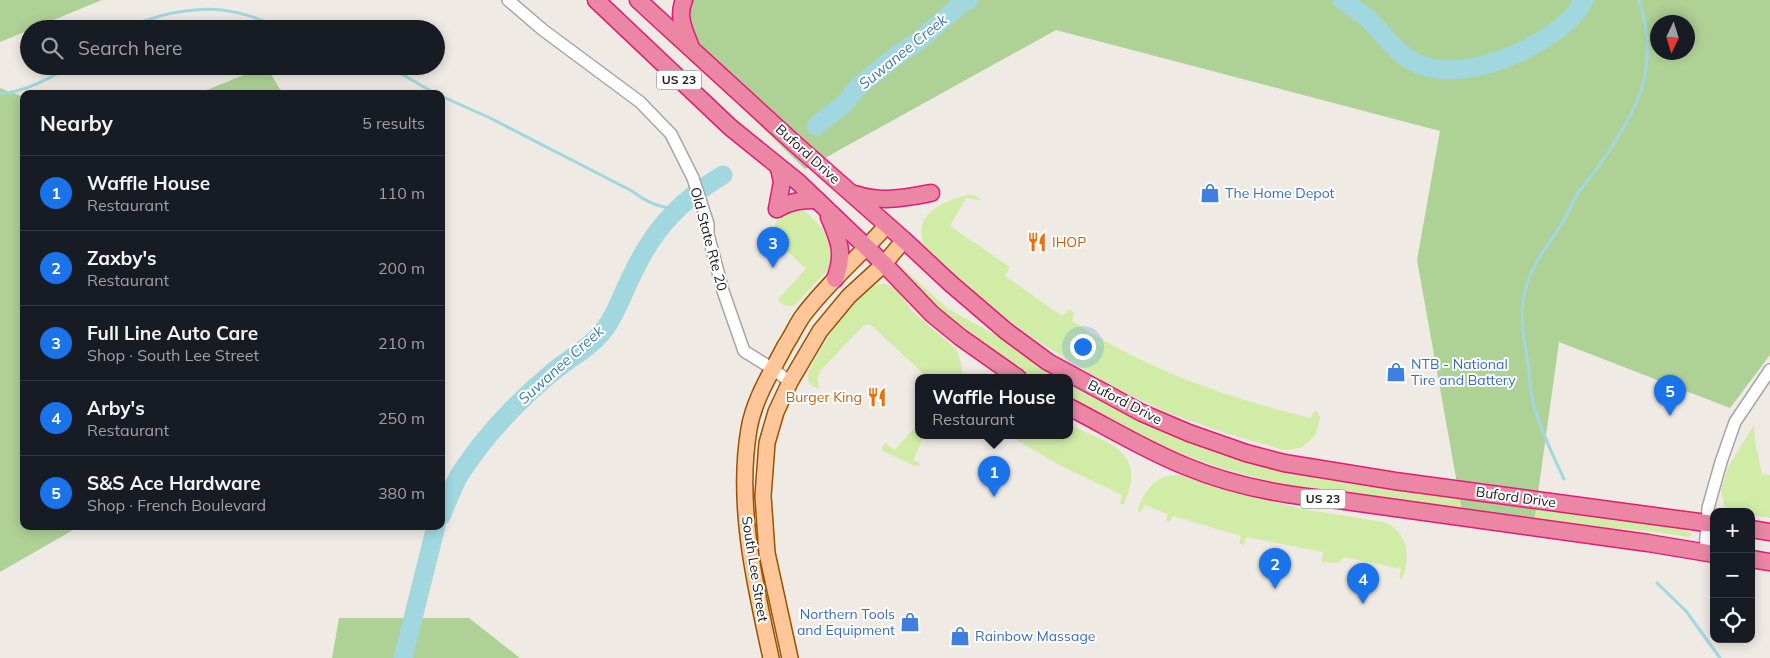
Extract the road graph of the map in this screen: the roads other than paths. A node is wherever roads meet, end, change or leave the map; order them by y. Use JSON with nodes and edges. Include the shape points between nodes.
{"nodes":[{"id":1,"x":508,"y":0,"type":"edge"},
{"id":2,"x":596,"y":0,"type":"edge"},
{"id":3,"x":638,"y":0,"type":"edge"},
{"id":4,"x":684,"y":0,"type":"edge"},
{"id":5,"x":692,"y":50,"type":"junction"},
{"id":6,"x":779,"y":168,"type":"junction"},
{"id":7,"x":850,"y":192,"type":"junction"},
{"id":8,"x":931,"y":193,"type":"dead end"},
{"id":9,"x":821,"y":204,"type":"junction"},
{"id":10,"x":887,"y":225,"type":"junction"},
{"id":11,"x":904,"y":240,"type":"junction"},
{"id":12,"x":867,"y":248,"type":"junction"},
{"id":13,"x":884,"y":264,"type":"junction"},
{"id":14,"x":834,"y":279,"type":"junction"},
{"id":15,"x":773,"y":368,"type":"junction"},
{"id":16,"x":1770,"y":370,"type":"edge"},
{"id":17,"x":1012,"y":374,"type":"edge"},
{"id":18,"x":1070,"y":374,"type":"edge"},
{"id":19,"x":1073,"y":376,"type":"edge"},
{"id":20,"x":790,"y":382,"type":"junction"},
{"id":21,"x":1073,"y":410,"type":"edge"},
{"id":22,"x":1710,"y":524,"type":"edge"},
{"id":23,"x":1755,"y":530,"type":"edge"},
{"id":24,"x":1770,"y":532,"type":"edge"},
{"id":25,"x":1709,"y":553,"type":"edge"},
{"id":26,"x":1755,"y":560,"type":"edge"},
{"id":27,"x":1770,"y":562,"type":"edge"},
{"id":28,"x":771,"y":658,"type":"edge"},
{"id":29,"x":790,"y":658,"type":"edge"}],
"edges":[{"from":1,"to":15,"type":"street","name":"Old State Rte 20","via":[[640,102],[671,134],[693,178],[708,224],[723,291],[744,351]]},
{"from":2,"to":6,"type":"highway","name":"Buford Drive","number":"US 23","via":[[730,127]]},
{"from":3,"to":5,"type":"highway","name":"Buford Drive","number":"US 23"},
{"from":4,"to":5,"type":"highway","via":[[680,9],[681,22]]},
{"from":5,"to":7,"type":"highway","name":"Buford Drive","number":"US 23"},
{"from":6,"to":9,"type":"highway","name":"Buford Drive","number":"US 23"},
{"from":6,"to":9,"type":"highway","via":[[782,182],[777,209],[801,200]]},
{"from":7,"to":8,"type":"highway","via":[[878,200]]},
{"from":7,"to":10,"type":"highway","name":"Buford Drive","number":"US 23"},
{"from":9,"to":12,"type":"highway","name":"Buford Drive","number":"US 23"},
{"from":9,"to":14,"type":"highway","via":[[839,239],[839,268]]},
{"from":10,"to":11,"type":"highway","name":"Buford Drive","number":"US 23"},
{"from":10,"to":12,"type":"main road","name":"South Lee Street"},
{"from":11,"to":13,"type":"main road","name":"South Lee Street"},
{"from":11,"to":18,"type":"highway","name":"Buford Drive","number":"US 23","via":[[992,319],[1048,362]]},
{"from":12,"to":13,"type":"highway","name":"Buford Drive","number":"US 23"},
{"from":12,"to":14,"type":"main road","name":"South Lee Street"},
{"from":13,"to":17,"type":"highway","name":"Buford Drive","number":"US 23","via":[[932,314]]},
{"from":13,"to":20,"type":"main road","name":"South Lee Street","via":[[849,296],[820,332]]},
{"from":14,"to":15,"type":"main road","name":"South Lee Street","via":[[802,318]]},
{"from":15,"to":20,"type":"street","name":"Old State Rte 20"},
{"from":15,"to":28,"type":"main road","name":"South Lee Street","via":[[758,398],[749,429],[744,482],[748,540]]},
{"from":16,"to":22,"type":"street","via":[[1735,422],[1708,508]]},
{"from":19,"to":22,"type":"highway","name":"Buford Drive","number":"US 23","via":[[1188,434],[1284,463]]},
{"from":20,"to":29,"type":"main road","name":"South Lee Street","via":[[776,412],[767,443],[763,496],[766,553]]},
{"from":21,"to":25,"type":"highway","name":"Buford Drive","number":"US 23","via":[[1185,466],[1246,486],[1300,497]]},
{"from":22,"to":25,"type":"street"},
{"from":23,"to":24,"type":"highway"},
{"from":26,"to":27,"type":"highway"}]}
